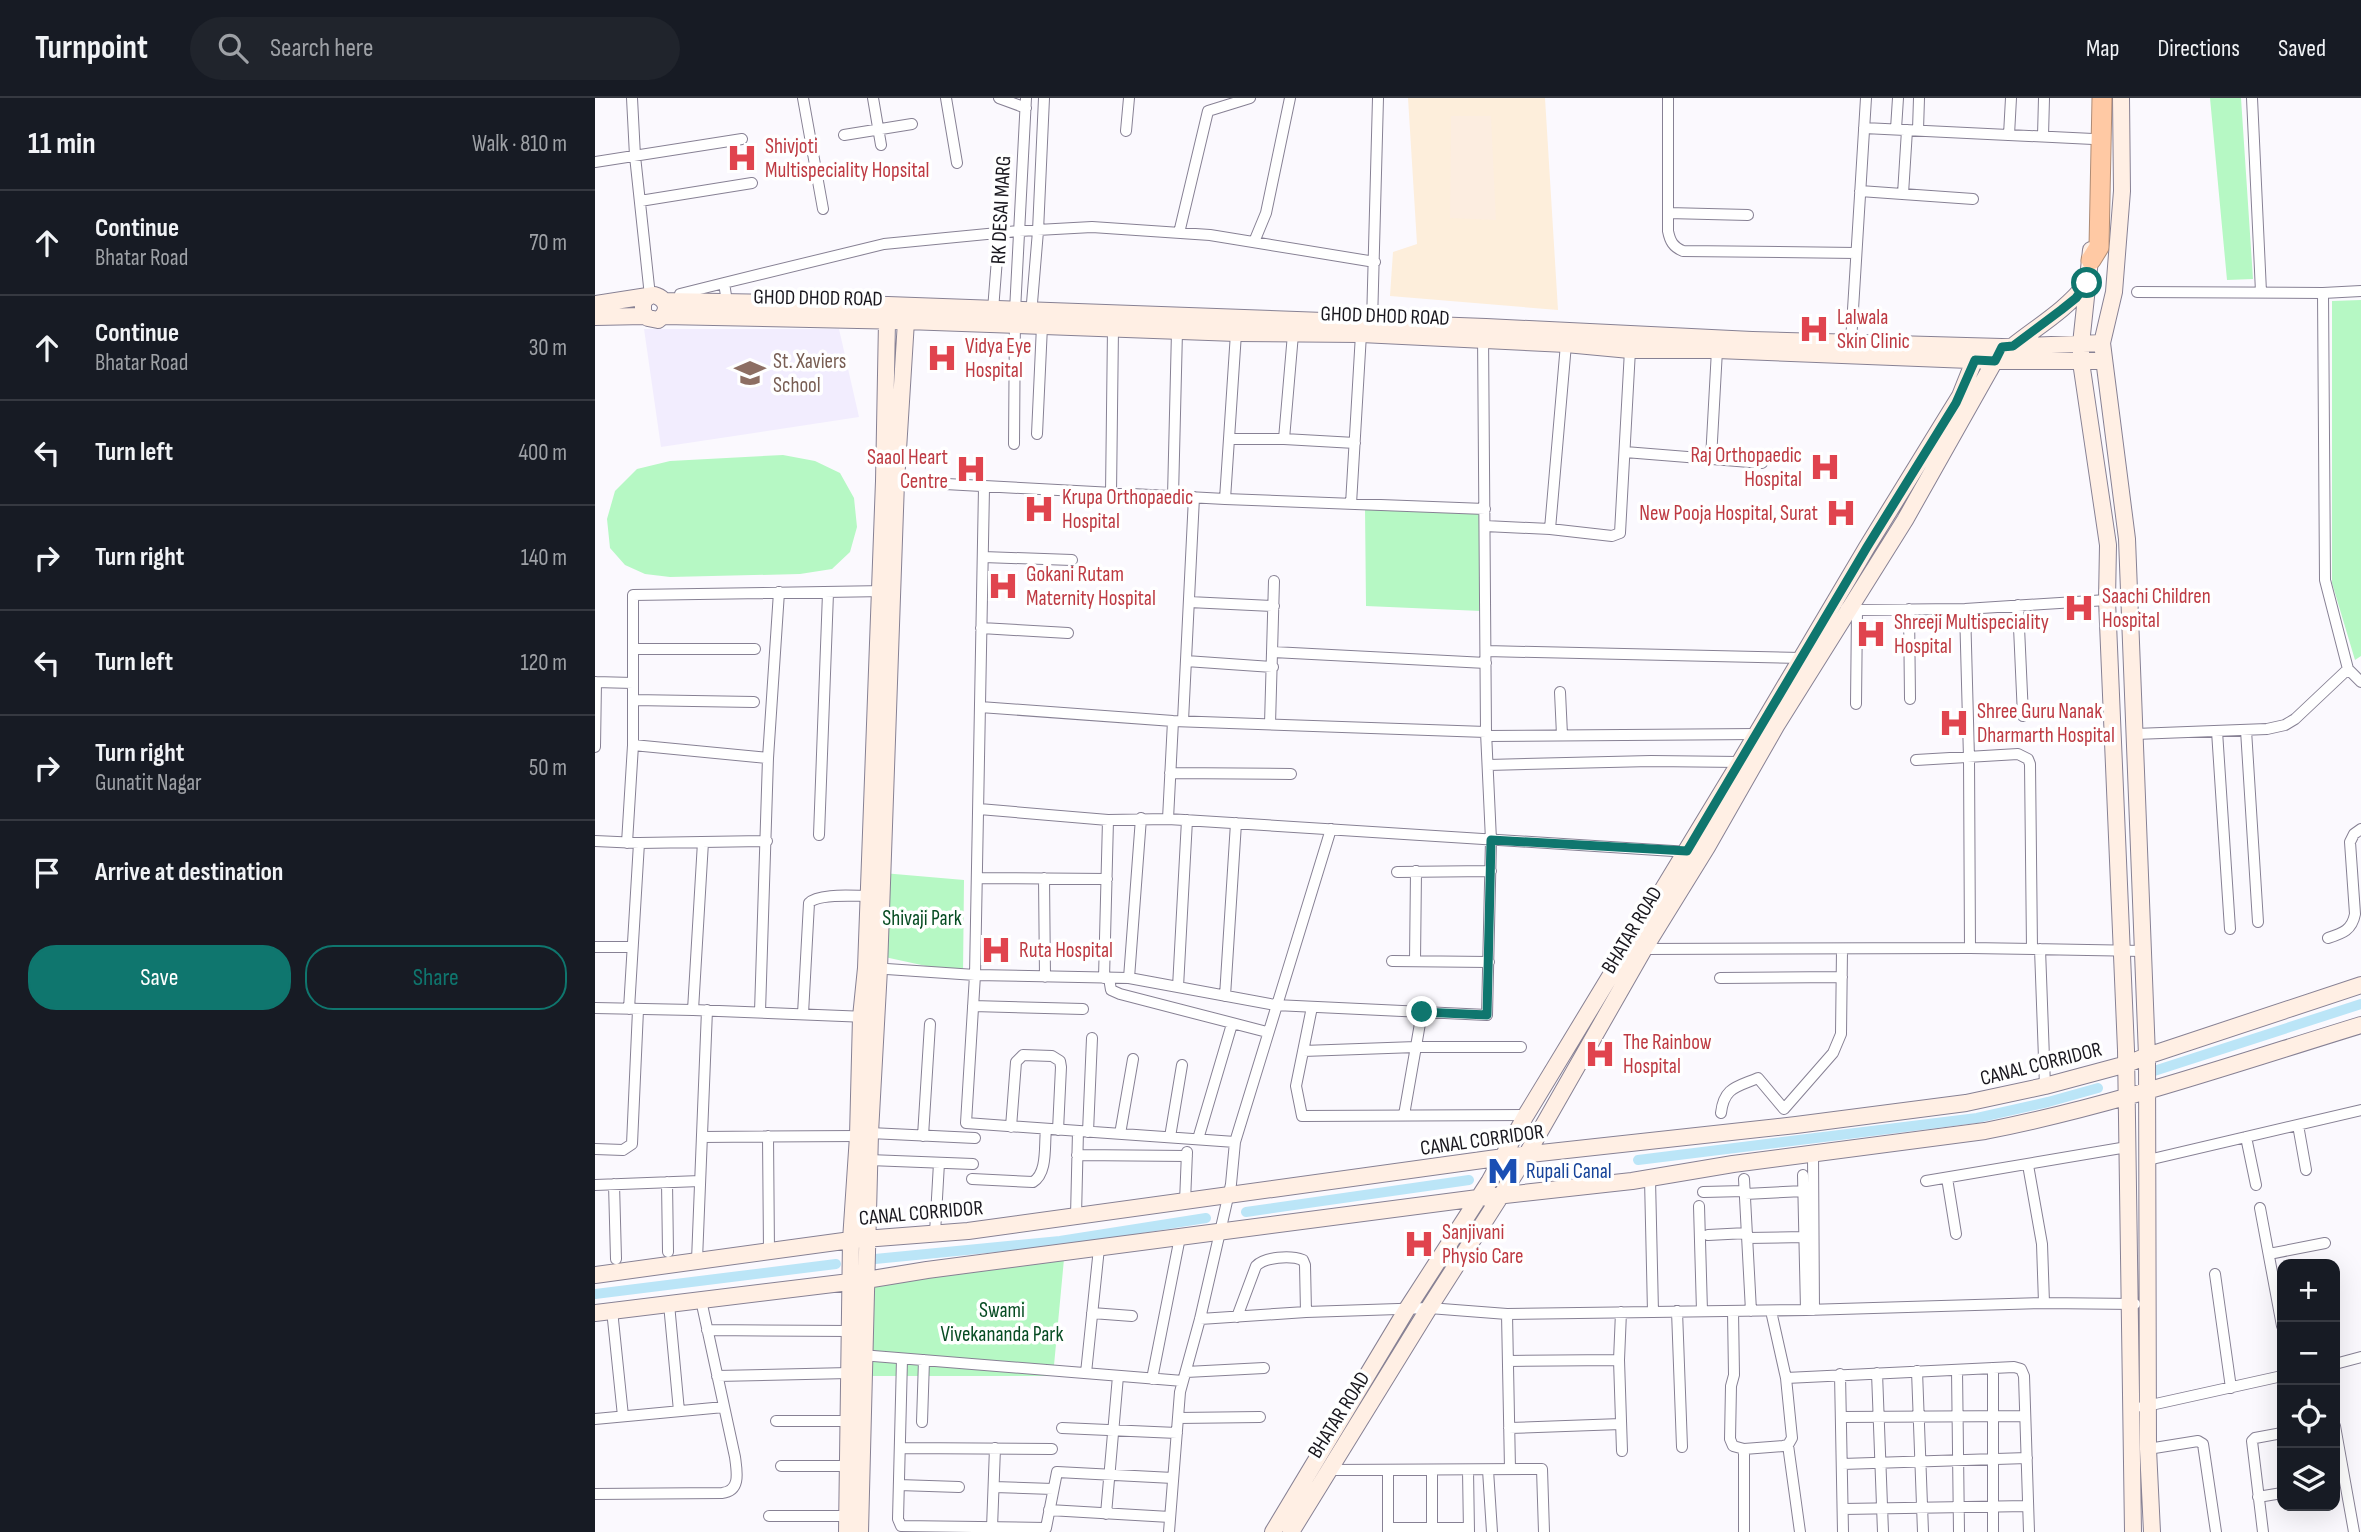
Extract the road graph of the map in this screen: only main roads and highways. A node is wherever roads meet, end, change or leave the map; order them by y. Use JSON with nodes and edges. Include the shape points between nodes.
{"nodes":[{"id":1,"x":2102,"y":98,"type":"edge"},
{"id":2,"x":2095,"y":253,"type":"road end"}],
"edges":[{"from":1,"to":2,"type":"highway"}]}
